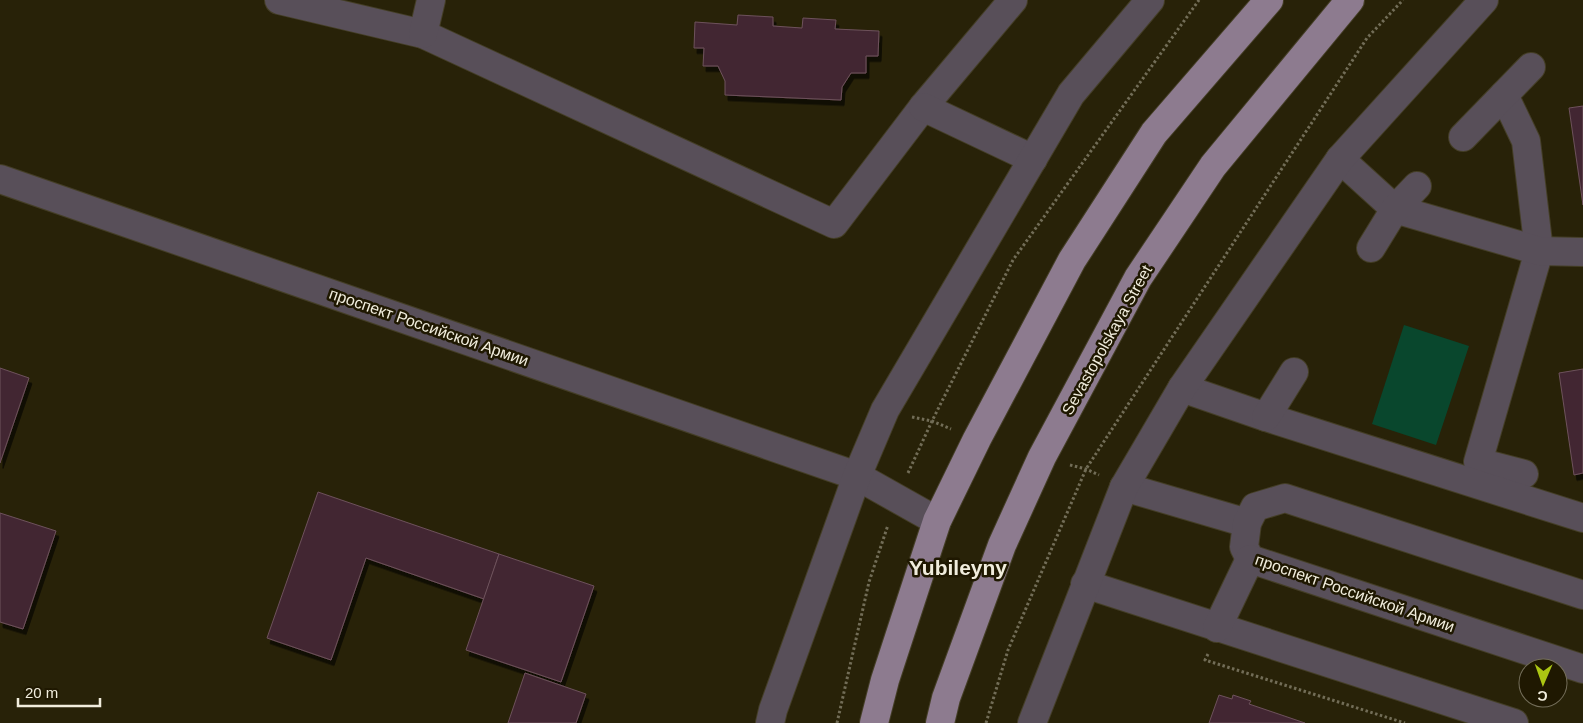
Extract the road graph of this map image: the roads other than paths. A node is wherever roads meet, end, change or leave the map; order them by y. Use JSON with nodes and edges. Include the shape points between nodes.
{"nodes":[{"id":1,"x":279,"y":0,"type":"edge"},
{"id":2,"x":431,"y":0,"type":"edge"},
{"id":3,"x":1013,"y":0,"type":"edge"},
{"id":4,"x":1150,"y":0,"type":"edge"},
{"id":5,"x":1269,"y":0,"type":"edge"},
{"id":6,"x":1350,"y":0,"type":"edge"},
{"id":7,"x":1484,"y":0,"type":"edge"},
{"id":8,"x":423,"y":34,"type":"junction"},
{"id":9,"x":1531,"y":67,"type":"dead end"},
{"id":10,"x":1504,"y":95,"type":"junction"},
{"id":11,"x":923,"y":107,"type":"junction"},
{"id":12,"x":1464,"y":137,"type":"dead end"},
{"id":13,"x":1340,"y":158,"type":"junction"},
{"id":14,"x":1033,"y":159,"type":"junction"},
{"id":15,"x":0,"y":179,"type":"edge"},
{"id":16,"x":1417,"y":186,"type":"dead end"},
{"id":17,"x":1395,"y":209,"type":"junction"},
{"id":18,"x":1371,"y":248,"type":"dead end"},
{"id":19,"x":1539,"y":251,"type":"junction"},
{"id":20,"x":1583,"y":252,"type":"edge"},
{"id":21,"x":1294,"y":372,"type":"dead end"},
{"id":22,"x":1182,"y":388,"type":"junction"},
{"id":23,"x":1266,"y":417,"type":"junction"},
{"id":24,"x":1474,"y":472,"type":"junction"},
{"id":25,"x":1524,"y":474,"type":"dead end"},
{"id":26,"x":858,"y":476,"type":"junction"},
{"id":27,"x":1124,"y":487,"type":"junction"},
{"id":28,"x":1583,"y":518,"type":"edge"},
{"id":29,"x":937,"y":522,"type":"junction"},
{"id":30,"x":1246,"y":522,"type":"junction"},
{"id":31,"x":1250,"y":559,"type":"junction"},
{"id":32,"x":1085,"y":584,"type":"junction"},
{"id":33,"x":1583,"y":595,"type":"edge"},
{"id":34,"x":1217,"y":628,"type":"junction"},
{"id":35,"x":1583,"y":669,"type":"edge"},
{"id":36,"x":1481,"y":718,"type":"edge"},
{"id":37,"x":770,"y":723,"type":"edge"},
{"id":38,"x":874,"y":723,"type":"edge"},
{"id":39,"x":940,"y":723,"type":"edge"},
{"id":40,"x":1032,"y":723,"type":"edge"},
{"id":41,"x":1514,"y":723,"type":"edge"}],
"edges":[{"from":1,"to":8,"type":"street"},
{"from":2,"to":8,"type":"street"},
{"from":3,"to":11,"type":"street"},
{"from":4,"to":14,"type":"street","via":[[1071,94]]},
{"from":5,"to":29,"type":"main road","via":[[1154,133],[1072,260],[976,439]]},
{"from":6,"to":39,"type":"main road","name":"Sevastopolskaya Street","via":[[1213,166],[1138,278],[1042,457],[1002,545],[946,698]]},
{"from":7,"to":13,"type":"street"},
{"from":8,"to":11,"type":"street","via":[[834,224]]},
{"from":9,"to":10,"type":"street"},
{"from":10,"to":12,"type":"street"},
{"from":10,"to":19,"type":"street","via":[[1526,141]]},
{"from":11,"to":14,"type":"street"},
{"from":13,"to":17,"type":"street"},
{"from":13,"to":22,"type":"street"},
{"from":14,"to":26,"type":"street","via":[[885,410]]},
{"from":15,"to":26,"type":"street","name":"проспект Российской Армии"},
{"from":16,"to":17,"type":"street"},
{"from":17,"to":18,"type":"street"},
{"from":17,"to":19,"type":"street"},
{"from":19,"to":20,"type":"street"},
{"from":19,"to":24,"type":"street"},
{"from":21,"to":23,"type":"street"},
{"from":22,"to":23,"type":"street"},
{"from":22,"to":27,"type":"street"},
{"from":23,"to":24,"type":"street"},
{"from":24,"to":25,"type":"street"},
{"from":24,"to":28,"type":"street"},
{"from":26,"to":29,"type":"street","name":"проспект Российской Армии"},
{"from":26,"to":37,"type":"street"},
{"from":27,"to":30,"type":"street"},
{"from":27,"to":32,"type":"street"},
{"from":29,"to":38,"type":"main road"},
{"from":30,"to":31,"type":"street","name":"проспект Российской Армии","via":[[1244,547]]},
{"from":30,"to":33,"type":"street","via":[[1255,507],[1285,498]]},
{"from":31,"to":34,"type":"street"},
{"from":31,"to":35,"type":"street","name":"проспект Российской Армии"},
{"from":32,"to":34,"type":"street"},
{"from":32,"to":40,"type":"street"},
{"from":34,"to":36,"type":"street"},
{"from":36,"to":41,"type":"street"}]}
